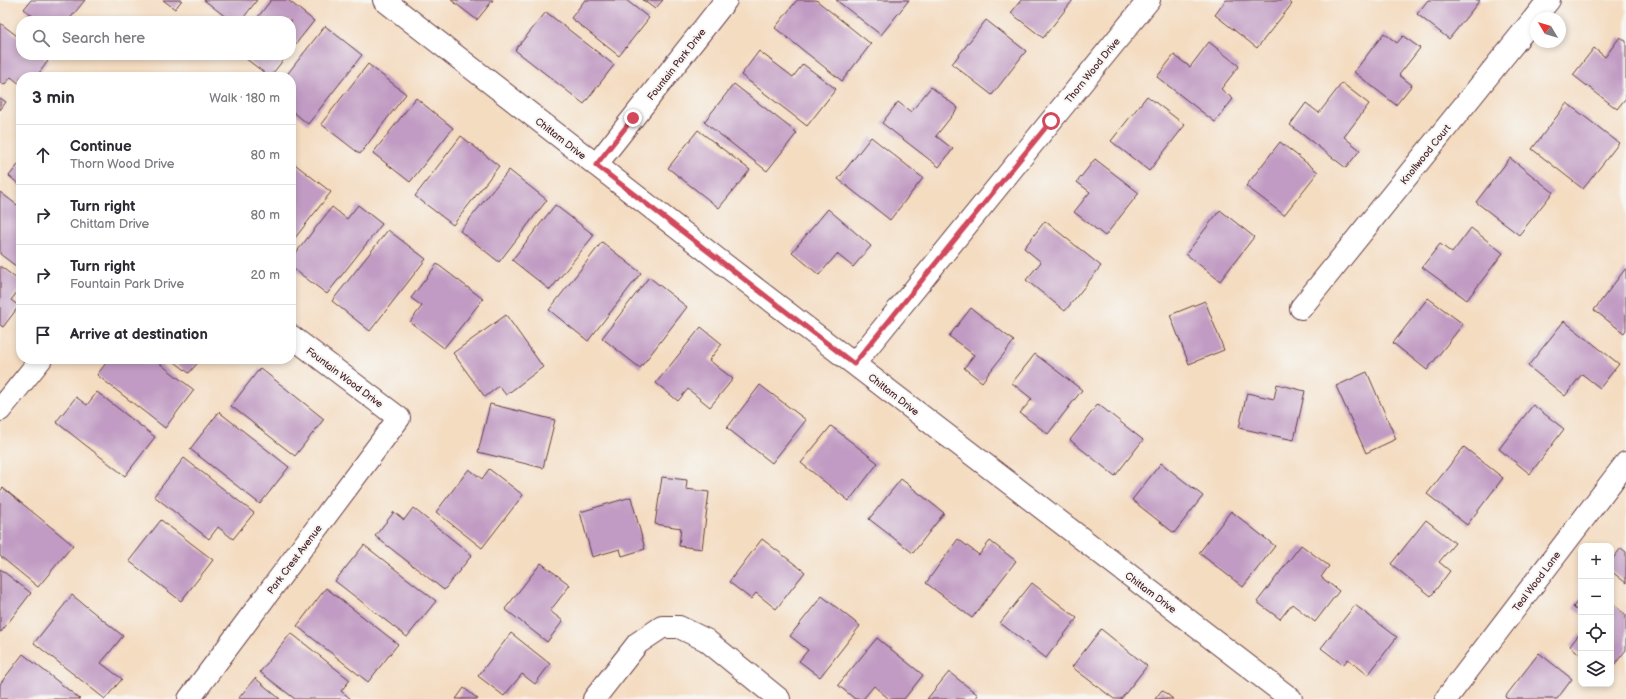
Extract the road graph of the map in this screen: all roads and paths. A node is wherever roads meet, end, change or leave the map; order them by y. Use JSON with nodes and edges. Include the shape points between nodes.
{"nodes":[{"id":1,"x":384,"y":0,"type":"edge"},
{"id":2,"x":726,"y":0,"type":"edge"},
{"id":3,"x":1149,"y":0,"type":"edge"},
{"id":4,"x":1549,"y":0,"type":"edge"},
{"id":5,"x":596,"y":165,"type":"junction"},
{"id":6,"x":1301,"y":308,"type":"dead end"},
{"id":7,"x":296,"y":340,"type":"edge"},
{"id":8,"x":37,"y":364,"type":"edge"},
{"id":9,"x":854,"y":364,"type":"junction"},
{"id":10,"x":0,"y":410,"type":"edge"},
{"id":11,"x":399,"y":418,"type":"joint"},
{"id":12,"x":1626,"y":463,"type":"edge"},
{"id":13,"x":190,"y":699,"type":"edge"},
{"id":14,"x":594,"y":699,"type":"edge"},
{"id":15,"x":779,"y":699,"type":"edge"},
{"id":16,"x":1290,"y":699,"type":"edge"},
{"id":17,"x":1446,"y":699,"type":"edge"}],
"edges":[{"from":1,"to":5,"type":"street","name":"Chittam Drive"},
{"from":2,"to":5,"type":"street","name":"Fountain Park Drive"},
{"from":3,"to":9,"type":"street","name":"Thorn Wood Drive"},
{"from":4,"to":6,"type":"street","name":"Knollwood Court"},
{"from":5,"to":9,"type":"street","name":"Chittam Drive"},
{"from":7,"to":11,"type":"street","name":"Fountain Wood Drive"},
{"from":8,"to":10,"type":"street"},
{"from":9,"to":16,"type":"street","name":"Chittam Drive"},
{"from":11,"to":13,"type":"street","name":"Park Crest Avenue"},
{"from":12,"to":17,"type":"street","name":"Teal Wood Lane"},
{"from":14,"to":15,"type":"street","via":[[638,643],[662,627],[679,627],[706,640]]}]}
